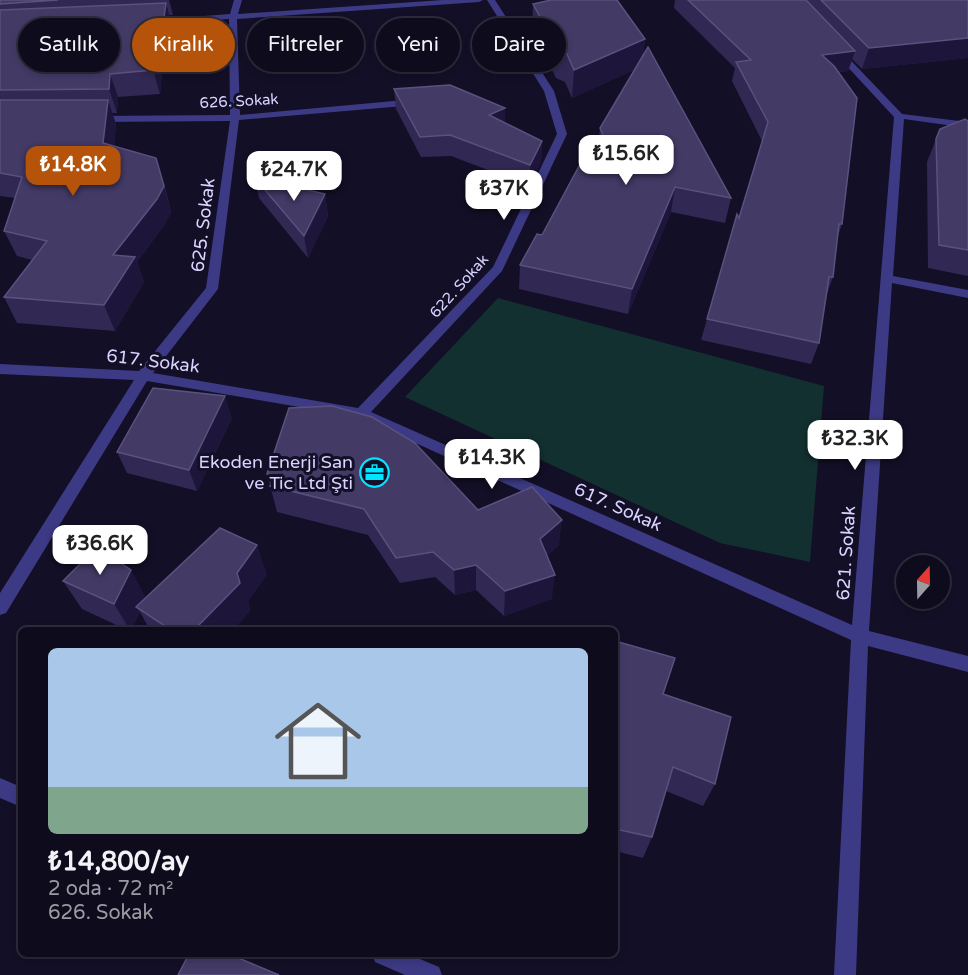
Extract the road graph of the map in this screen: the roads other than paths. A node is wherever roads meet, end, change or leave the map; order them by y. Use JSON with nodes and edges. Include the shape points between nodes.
{"nodes":[{"id":1,"x":238,"y":0,"type":"edge"},
{"id":2,"x":479,"y":0,"type":"edge"},
{"id":3,"x":491,"y":0,"type":"edge"},
{"id":4,"x":233,"y":17,"type":"junction"},
{"id":5,"x":214,"y":18,"type":"edge"},
{"id":6,"x":828,"y":41,"type":"edge"},
{"id":7,"x":433,"y":101,"type":"edge"},
{"id":8,"x":899,"y":116,"type":"junction"},
{"id":9,"x":235,"y":118,"type":"junction"},
{"id":10,"x":82,"y":119,"type":"edge"},
{"id":11,"x":968,"y":125,"type":"edge"},
{"id":12,"x":886,"y":278,"type":"junction"},
{"id":13,"x":968,"y":294,"type":"edge"},
{"id":14,"x":0,"y":369,"type":"edge"},
{"id":15,"x":143,"y":376,"type":"junction"},
{"id":16,"x":361,"y":413,"type":"junction"},
{"id":17,"x":0,"y":608,"type":"edge"},
{"id":18,"x":860,"y":636,"type":"junction"},
{"id":19,"x":968,"y":664,"type":"edge"},
{"id":20,"x":0,"y":788,"type":"edge"},
{"id":21,"x":18,"y":796,"type":"edge"},
{"id":22,"x":390,"y":957,"type":"edge"},
{"id":23,"x":431,"y":975,"type":"edge"},
{"id":24,"x":845,"y":975,"type":"edge"}],
"edges":[{"from":1,"to":4,"type":"street","name":"625. Sokak"},
{"from":2,"to":4,"type":"street"},
{"from":3,"to":16,"type":"street","name":"622. Sokak","via":[[549,91],[562,135],[498,268]]},
{"from":4,"to":5,"type":"street"},
{"from":4,"to":9,"type":"street","name":"625. Sokak"},
{"from":6,"to":8,"type":"street"},
{"from":7,"to":9,"type":"street","name":"626. Sokak"},
{"from":8,"to":11,"type":"street"},
{"from":8,"to":12,"type":"street","name":"621. Sokak"},
{"from":9,"to":10,"type":"street","name":"626. Sokak"},
{"from":9,"to":15,"type":"street","name":"625. Sokak","via":[[212,289]]},
{"from":12,"to":13,"type":"street"},
{"from":12,"to":18,"type":"street","name":"621. Sokak"},
{"from":14,"to":15,"type":"street","name":"617. Sokak"},
{"from":15,"to":16,"type":"street","name":"617. Sokak"},
{"from":15,"to":17,"type":"street","name":"625. Sokak"},
{"from":16,"to":18,"type":"street","name":"617. Sokak"},
{"from":18,"to":19,"type":"street","name":"617. Sokak"},
{"from":18,"to":24,"type":"street","name":"621. Sokak"},
{"from":20,"to":21,"type":"street"},
{"from":22,"to":23,"type":"street"}]}
